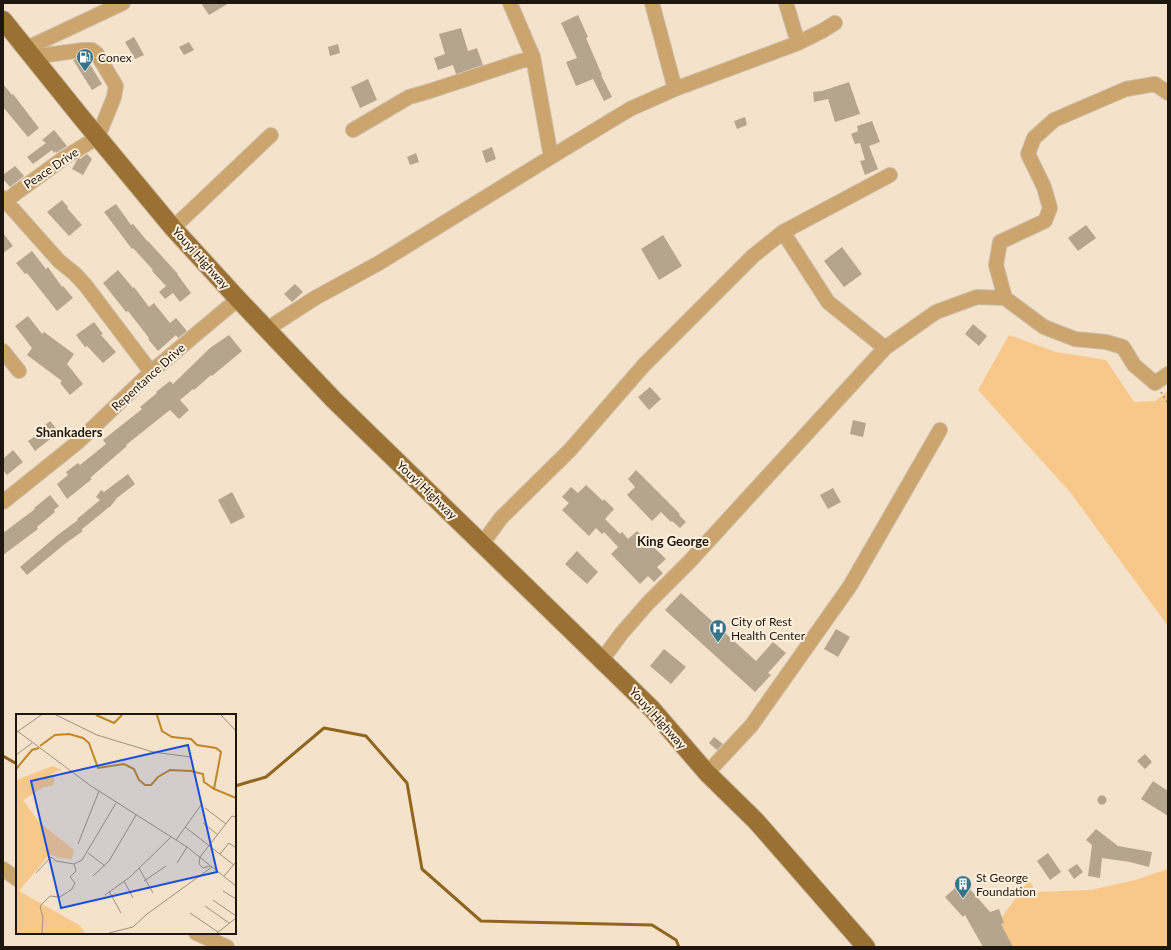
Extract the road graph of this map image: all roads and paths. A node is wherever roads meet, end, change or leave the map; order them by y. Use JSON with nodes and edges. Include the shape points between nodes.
{"nodes":[{"id":1,"x":123,"y":3,"type":"edge"},
{"id":2,"x":510,"y":3,"type":"edge"},
{"id":3,"x":652,"y":3,"type":"edge"},
{"id":4,"x":786,"y":3,"type":"edge"},
{"id":5,"x":3,"y":20,"type":"edge"},
{"id":6,"x":835,"y":22,"type":"dead end"},
{"id":7,"x":798,"y":43,"type":"junction"},
{"id":8,"x":29,"y":53,"type":"junction"},
{"id":9,"x":533,"y":57,"type":"junction"},
{"id":10,"x":674,"y":89,"type":"junction"},
{"id":11,"x":1168,"y":93,"type":"edge"},
{"id":12,"x":353,"y":130,"type":"dead end"},
{"id":13,"x":271,"y":135,"type":"dead end"},
{"id":14,"x":98,"y":138,"type":"junction"},
{"id":15,"x":550,"y":157,"type":"junction"},
{"id":16,"x":890,"y":175,"type":"dead end"},
{"id":17,"x":4,"y":201,"type":"edge"},
{"id":18,"x":173,"y":228,"type":"junction"},
{"id":19,"x":783,"y":232,"type":"junction"},
{"id":20,"x":1005,"y":298,"type":"junction"},
{"id":21,"x":238,"y":299,"type":"junction"},
{"id":22,"x":267,"y":329,"type":"junction"},
{"id":23,"x":885,"y":348,"type":"junction"},
{"id":24,"x":3,"y":351,"type":"edge"},
{"id":25,"x":19,"y":371,"type":"dead end"},
{"id":26,"x":151,"y":372,"type":"junction"},
{"id":27,"x":1168,"y":374,"type":"edge"},
{"id":28,"x":940,"y":430,"type":"dead end"},
{"id":29,"x":3,"y":502,"type":"edge"},
{"id":30,"x":482,"y":544,"type":"junction"},
{"id":31,"x":602,"y":660,"type":"junction"},
{"id":32,"x":707,"y":774,"type":"junction"},
{"id":33,"x":3,"y":869,"type":"edge"},
{"id":34,"x":16,"y":878,"type":"edge"},
{"id":35,"x":198,"y":934,"type":"edge"},
{"id":36,"x":227,"y":947,"type":"edge"},
{"id":37,"x":866,"y":947,"type":"edge"}],
"edges":[{"from":1,"to":8,"type":"street"},
{"from":2,"to":9,"type":"street"},
{"from":3,"to":10,"type":"street"},
{"from":4,"to":7,"type":"street"},
{"from":5,"to":8,"type":"main road","name":"Youyi Highway"},
{"from":6,"to":7,"type":"street"},
{"from":7,"to":10,"type":"street"},
{"from":8,"to":14,"type":"main road","name":"Youyi Highway"},
{"from":8,"to":14,"type":"street","via":[[92,50],[97,54],[116,86]]},
{"from":9,"to":12,"type":"street","via":[[409,97]]},
{"from":9,"to":15,"type":"street"},
{"from":10,"to":15,"type":"street","via":[[630,109]]},
{"from":11,"to":20,"type":"street","via":[[1155,84],[1126,89],[1054,120],[1034,138],[1028,154],[1044,187],[1050,208],[1045,221],[1000,242],[996,266]]},
{"from":13,"to":18,"type":"street"},
{"from":14,"to":17,"type":"street","name":"Peace Drive","via":[[64,158]]},
{"from":14,"to":18,"type":"main road","name":"Youyi Highway"},
{"from":15,"to":22,"type":"street"},
{"from":16,"to":19,"type":"street"},
{"from":17,"to":26,"type":"street","via":[[58,261],[86,286]]},
{"from":18,"to":21,"type":"main road","name":"Youyi Highway"},
{"from":19,"to":23,"type":"street","via":[[828,302]]},
{"from":19,"to":30,"type":"street","via":[[753,256],[644,365],[570,450],[501,518]]},
{"from":20,"to":23,"type":"street","via":[[977,297],[936,312]]},
{"from":20,"to":27,"type":"street","via":[[1044,327],[1075,339],[1106,342],[1124,347],[1134,365],[1155,382]]},
{"from":21,"to":22,"type":"main road","name":"Youyi Highway"},
{"from":21,"to":26,"type":"street","name":"Repentance Drive"},
{"from":22,"to":30,"type":"main road","name":"Youyi Highway","via":[[334,400]]},
{"from":23,"to":31,"type":"street","via":[[693,558],[648,603]]},
{"from":24,"to":25,"type":"street"},
{"from":26,"to":29,"type":"street","name":"Repentance Drive","via":[[78,442]]},
{"from":28,"to":32,"type":"street","via":[[850,586],[751,726]]},
{"from":30,"to":31,"type":"main road","name":"Youyi Highway"},
{"from":31,"to":32,"type":"main road","name":"Youyi Highway","via":[[652,709]]},
{"from":32,"to":37,"type":"main road","name":"Youyi Highway","via":[[756,821]]},
{"from":33,"to":34,"type":"street"},
{"from":35,"to":36,"type":"street"}]}
